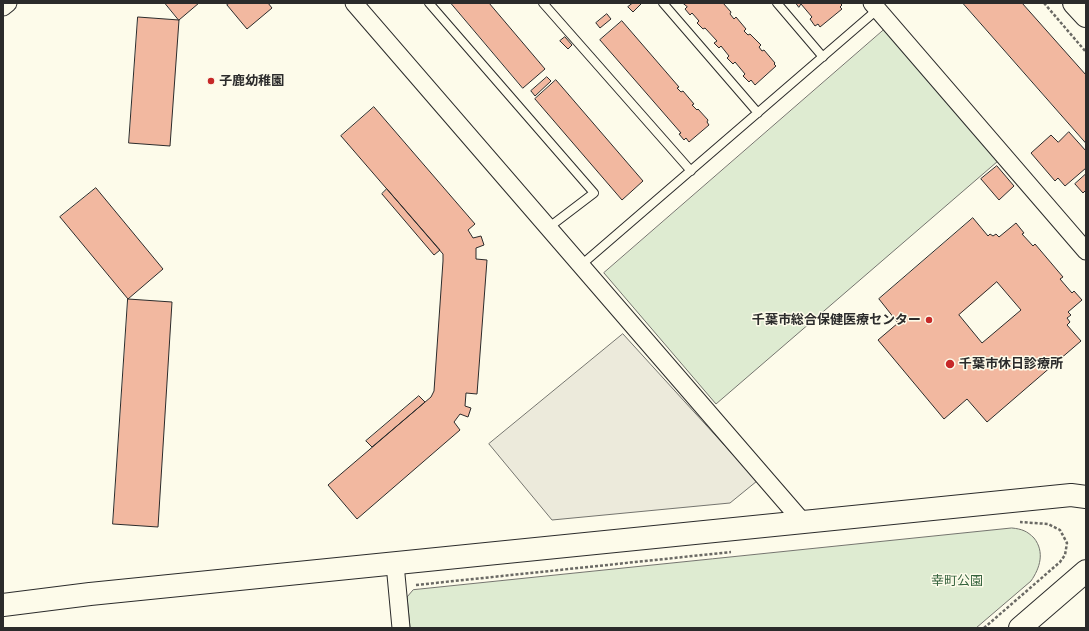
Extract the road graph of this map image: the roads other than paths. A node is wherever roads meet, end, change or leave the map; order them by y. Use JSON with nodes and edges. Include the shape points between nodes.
{"nodes":[{"id":1,"x":8,"y":3,"type":"edge"},
{"id":2,"x":354,"y":3,"type":"edge"},
{"id":3,"x":429,"y":3,"type":"edge"},
{"id":4,"x":543,"y":3,"type":"edge"},
{"id":5,"x":663,"y":3,"type":"edge"},
{"id":6,"x":777,"y":3,"type":"edge"},
{"id":7,"x":1074,"y":3,"type":"edge"},
{"id":8,"x":875,"y":6,"type":"edge"},
{"id":9,"x":3,"y":7,"type":"edge"},
{"id":10,"x":1086,"y":16,"type":"edge"},
{"id":11,"x":823,"y":57,"type":"junction"},
{"id":12,"x":758,"y":113,"type":"junction"},
{"id":13,"x":691,"y":171,"type":"junction"},
{"id":14,"x":548,"y":228,"type":"junction"},
{"id":15,"x":1086,"y":251,"type":"edge"},
{"id":16,"x":580,"y":266,"type":"junction"},
{"id":17,"x":1086,"y":497,"type":"edge"},
{"id":18,"x":802,"y":522,"type":"junction"},
{"id":19,"x":395,"y":564,"type":"junction"},
{"id":20,"x":1086,"y":571,"type":"edge"},
{"id":21,"x":3,"y":604,"type":"edge"},
{"id":22,"x":401,"y":628,"type":"edge"},
{"id":23,"x":1020,"y":628,"type":"edge"}],
"edges":[{"from":1,"to":9,"type":"street"},
{"from":2,"to":14,"type":"street"},
{"from":3,"to":14,"type":"lane","via":[[594,192]]},
{"from":4,"to":13,"type":"lane"},
{"from":5,"to":12,"type":"lane"},
{"from":6,"to":11,"type":"lane"},
{"from":7,"to":10,"type":"street"},
{"from":8,"to":11,"type":"lane"},
{"from":8,"to":15,"type":"street"},
{"from":11,"to":12,"type":"lane"},
{"from":12,"to":13,"type":"lane"},
{"from":13,"to":16,"type":"lane"},
{"from":14,"to":16,"type":"street"},
{"from":16,"to":18,"type":"street"},
{"from":17,"to":18,"type":"street","via":[[1071,495]]},
{"from":18,"to":19,"type":"street"},
{"from":19,"to":21,"type":"street"},
{"from":19,"to":22,"type":"street"},
{"from":20,"to":23,"type":"street"}]}
